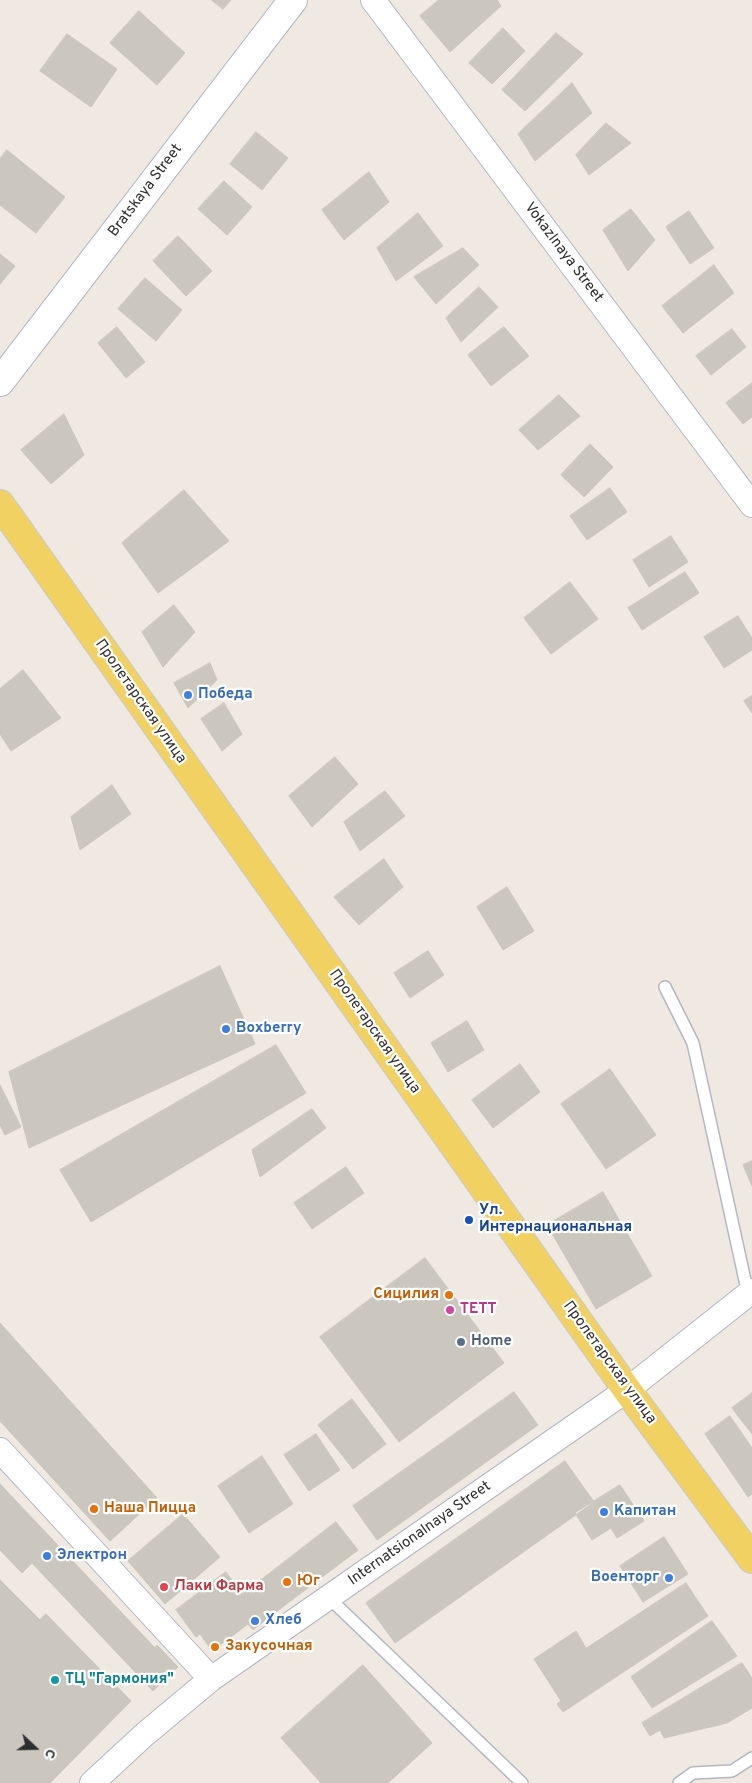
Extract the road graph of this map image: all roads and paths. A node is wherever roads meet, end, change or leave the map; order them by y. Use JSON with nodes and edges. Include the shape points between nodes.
{"nodes":[{"id":1,"x":293,"y":0,"type":"edge"},
{"id":2,"x":373,"y":0,"type":"edge"},
{"id":3,"x":0,"y":382,"type":"edge"},
{"id":4,"x":0,"y":504,"type":"edge"},
{"id":5,"x":752,"y":505,"type":"edge"},
{"id":6,"x":665,"y":987,"type":"dead end"},
{"id":7,"x":750,"y":1293,"type":"edge"},
{"id":8,"x":628,"y":1390,"type":"junction"},
{"id":9,"x":0,"y":1450,"type":"edge"},
{"id":10,"x":752,"y":1559,"type":"edge"},
{"id":11,"x":329,"y":1598,"type":"junction"},
{"id":12,"x":211,"y":1679,"type":"junction"},
{"id":13,"x":752,"y":1758,"type":"edge"},
{"id":14,"x":92,"y":1783,"type":"edge"},
{"id":15,"x":522,"y":1783,"type":"edge"},
{"id":16,"x":679,"y":1783,"type":"edge"}],
"edges":[{"from":1,"to":3,"type":"street","name":"Bratskaya Street"},
{"from":2,"to":5,"type":"street","name":"Vokazlnaya Street"},
{"from":4,"to":8,"type":"main road","name":"Пролетарская улица"},
{"from":6,"to":7,"type":"lane","via":[[693,1043]]},
{"from":7,"to":8,"type":"street","name":"Internatsionalnaya Street"},
{"from":8,"to":10,"type":"main road","name":"Пролетарская улица"},
{"from":8,"to":11,"type":"street","name":"Internatsionalnaya Street"},
{"from":9,"to":12,"type":"street"},
{"from":11,"to":12,"type":"street","name":"Internatsionalnaya Street"},
{"from":11,"to":15,"type":"lane"},
{"from":12,"to":14,"type":"street","name":"Internatsionalnaya Street"},
{"from":13,"to":16,"type":"lane","via":[[732,1771],[693,1773]]}]}
